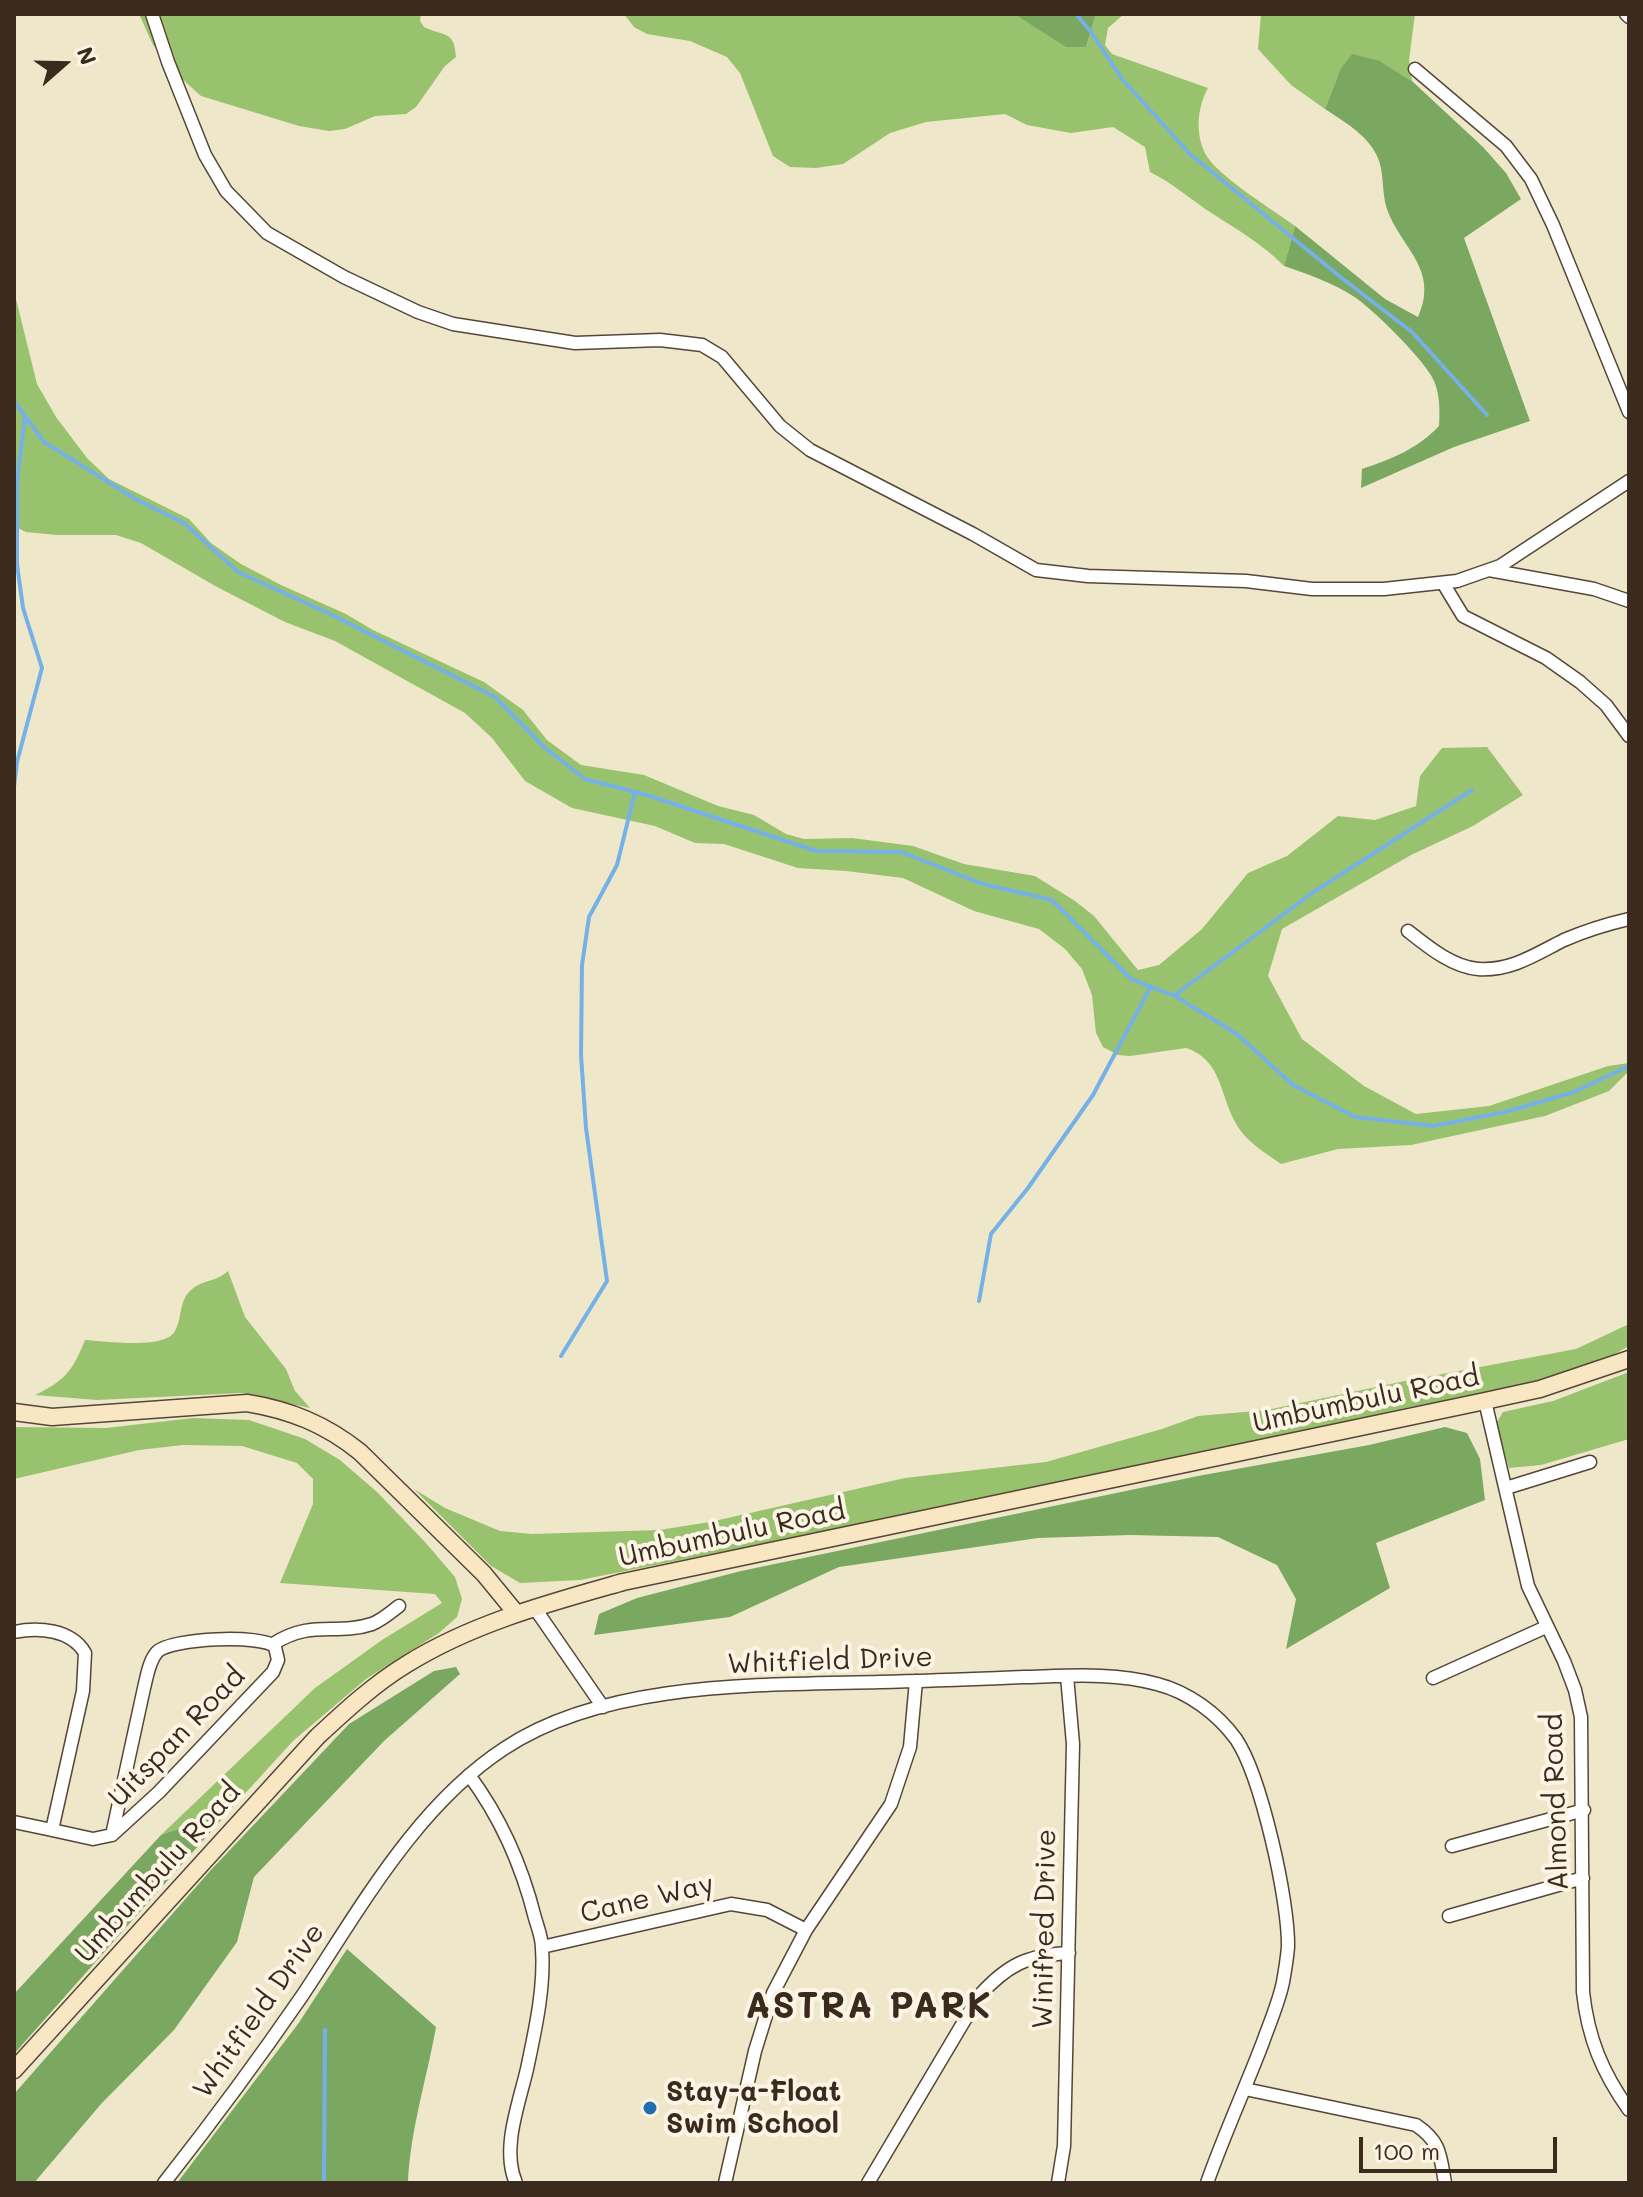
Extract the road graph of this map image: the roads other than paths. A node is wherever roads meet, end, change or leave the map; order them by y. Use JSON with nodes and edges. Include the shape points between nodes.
{"nodes":[{"id":1,"x":152,"y":14,"type":"edge"},
{"id":2,"x":1415,"y":69,"type":"dead end"},
{"id":3,"x":1629,"y":412,"type":"edge"},
{"id":4,"x":1629,"y":481,"type":"edge"},
{"id":5,"x":1489,"y":570,"type":"junction"},
{"id":6,"x":1443,"y":583,"type":"junction"},
{"id":7,"x":1629,"y":601,"type":"edge"},
{"id":8,"x":1629,"y":736,"type":"edge"},
{"id":9,"x":1629,"y":919,"type":"edge"},
{"id":10,"x":1408,"y":931,"type":"dead end"},
{"id":11,"x":1629,"y":1359,"type":"edge"},
{"id":12,"x":1485,"y":1401,"type":"junction"},
{"id":13,"x":14,"y":1412,"type":"edge"},
{"id":14,"x":1590,"y":1462,"type":"dead end"},
{"id":15,"x":1506,"y":1488,"type":"junction"},
{"id":16,"x":399,"y":1606,"type":"dead end"},
{"id":17,"x":534,"y":1607,"type":"junction"},
{"id":18,"x":516,"y":1613,"type":"junction"},
{"id":19,"x":1546,"y":1627,"type":"junction"},
{"id":20,"x":14,"y":1632,"type":"edge"},
{"id":21,"x":273,"y":1644,"type":"junction"},
{"id":22,"x":1067,"y":1676,"type":"junction"},
{"id":23,"x":1433,"y":1678,"type":"dead end"},
{"id":24,"x":916,"y":1681,"type":"junction"},
{"id":25,"x":603,"y":1707,"type":"junction"},
{"id":26,"x":469,"y":1775,"type":"junction"},
{"id":27,"x":1584,"y":1810,"type":"junction"},
{"id":28,"x":14,"y":1822,"type":"edge"},
{"id":29,"x":52,"y":1830,"type":"junction"},
{"id":30,"x":112,"y":1835,"type":"junction"},
{"id":31,"x":1452,"y":1846,"type":"dead end"},
{"id":32,"x":1583,"y":1878,"type":"junction"},
{"id":33,"x":1449,"y":1916,"type":"dead end"},
{"id":34,"x":806,"y":1930,"type":"junction"},
{"id":35,"x":542,"y":1947,"type":"junction"},
{"id":36,"x":1069,"y":1953,"type":"junction"},
{"id":37,"x":14,"y":2070,"type":"edge"},
{"id":38,"x":1245,"y":2089,"type":"junction"},
{"id":39,"x":1629,"y":2110,"type":"edge"},
{"id":40,"x":164,"y":2183,"type":"edge"},
{"id":41,"x":516,"y":2183,"type":"edge"},
{"id":42,"x":725,"y":2183,"type":"edge"},
{"id":43,"x":868,"y":2183,"type":"edge"},
{"id":44,"x":1058,"y":2183,"type":"edge"},
{"id":45,"x":1207,"y":2183,"type":"edge"},
{"id":46,"x":1445,"y":2183,"type":"edge"}],
"edges":[{"from":1,"to":6,"type":"street","via":[[191,125],[226,191],[267,233],[380,295],[431,317],[482,330],[575,343],[660,340],[702,345],[722,357],[780,426],[810,450],[1036,570],[1312,589]]},
{"from":2,"to":3,"type":"street","via":[[1488,129],[1525,170],[1553,225]]},
{"from":4,"to":5,"type":"street","via":[[1522,554]]},
{"from":5,"to":6,"type":"street"},
{"from":5,"to":7,"type":"street","via":[[1594,589]]},
{"from":6,"to":8,"type":"street","via":[[1463,616],[1546,658],[1580,682]]},
{"from":9,"to":10,"type":"street","via":[[1497,968],[1459,964]]},
{"from":11,"to":12,"type":"main road","name":"Umbumbulu Road"},
{"from":12,"to":15,"type":"street","name":"Almond Road"},
{"from":12,"to":17,"type":"main road","name":"Umbumbulu Road","via":[[623,1582]]},
{"from":13,"to":18,"type":"main road","via":[[52,1417],[247,1403],[310,1419],[360,1452],[484,1574]]},
{"from":14,"to":15,"type":"street"},
{"from":15,"to":19,"type":"street","name":"Almond Road","via":[[1528,1586]]},
{"from":16,"to":21,"type":"street","via":[[372,1624],[296,1631]]},
{"from":17,"to":18,"type":"main road","name":"Umbumbulu Road"},
{"from":17,"to":25,"type":"street"},
{"from":18,"to":37,"type":"main road","name":"Umbumbulu Road","via":[[408,1663],[355,1702],[317,1737]]},
{"from":19,"to":23,"type":"street"},
{"from":19,"to":27,"type":"street","name":"Almond Road","via":[[1575,1690],[1581,1717]]},
{"from":20,"to":29,"type":"street","name":"Uitspan Road","via":[[46,1629],[63,1635],[82,1648],[86,1659]]},
{"from":21,"to":30,"type":"street","name":"Uitspan Road","via":[[278,1656],[273,1672]]},
{"from":21,"to":30,"type":"street","name":"Uitspan Road","via":[[187,1642],[166,1646],[155,1655]]},
{"from":22,"to":24,"type":"street","name":"Whitfield Drive"},
{"from":22,"to":36,"type":"street","name":"Winifred Drive","via":[[1073,1744]]},
{"from":22,"to":38,"type":"street","name":"Whitfield Drive","via":[[1132,1679],[1187,1696],[1216,1715],[1235,1737],[1252,1772],[1276,1863],[1288,1947],[1282,1987]]},
{"from":24,"to":25,"type":"street","name":"Whitfield Drive","via":[[730,1687]]},
{"from":24,"to":34,"type":"street","via":[[910,1747],[891,1804]]},
{"from":25,"to":26,"type":"street","name":"Whitfield Drive","via":[[538,1728]]},
{"from":26,"to":35,"type":"street","via":[[506,1834],[526,1883]]},
{"from":26,"to":40,"type":"street","name":"Whitfield Drive","via":[[394,1859],[252,2070]]},
{"from":27,"to":31,"type":"street"},
{"from":27,"to":32,"type":"street","name":"Almond Road"},
{"from":28,"to":29,"type":"street"},
{"from":29,"to":30,"type":"street","name":"Uitspan Road","via":[[93,1839]]},
{"from":32,"to":33,"type":"street"},
{"from":32,"to":39,"type":"street","name":"Almond Road","via":[[1586,2021],[1600,2064]]},
{"from":34,"to":35,"type":"street","name":"Cane Way","via":[[767,1910],[731,1904]]},
{"from":34,"to":42,"type":"street","via":[[773,1993]]},
{"from":35,"to":41,"type":"street","via":[[539,2003],[513,2128],[511,2165]]},
{"from":36,"to":43,"type":"street","via":[[1012,1965],[979,1996]]},
{"from":36,"to":44,"type":"street","name":"Winifred Drive","via":[[1064,2146]]},
{"from":38,"to":45,"type":"street","name":"Whitfield Drive"},
{"from":38,"to":46,"type":"street","via":[[1416,2125],[1437,2143]]}]}
